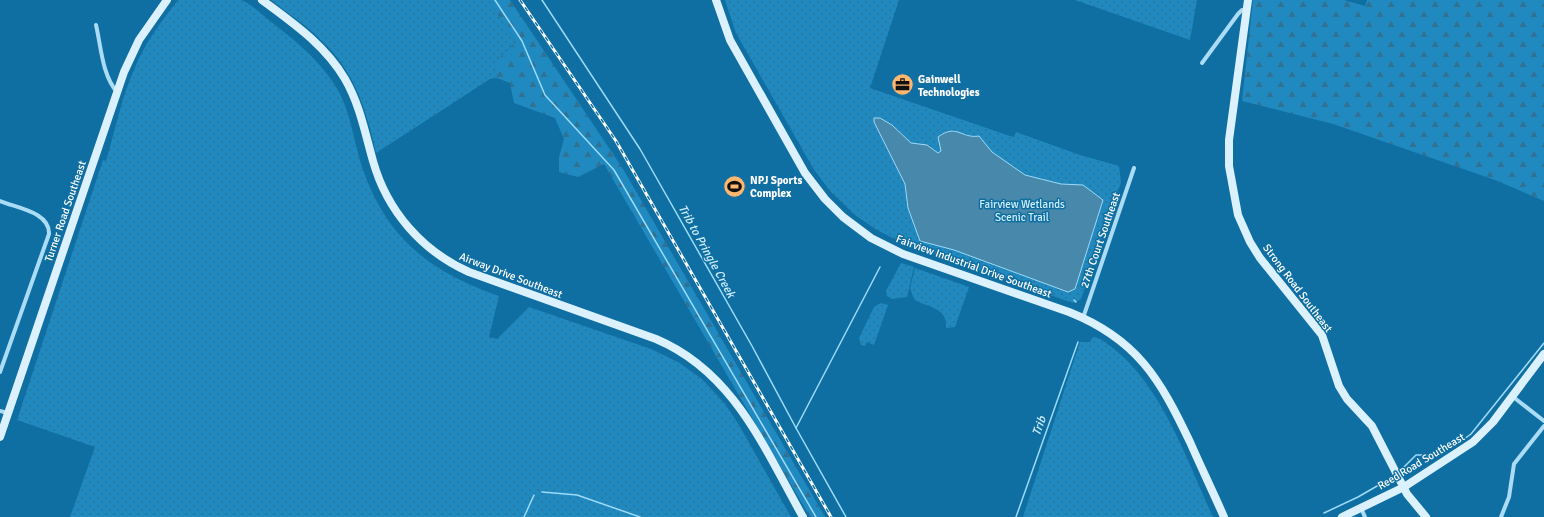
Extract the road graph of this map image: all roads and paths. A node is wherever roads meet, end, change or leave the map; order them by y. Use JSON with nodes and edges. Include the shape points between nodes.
{"nodes":[{"id":1,"x":167,"y":0,"type":"edge"},
{"id":2,"x":262,"y":0,"type":"edge"},
{"id":3,"x":716,"y":0,"type":"edge"},
{"id":4,"x":1248,"y":0,"type":"edge"},
{"id":5,"x":1247,"y":10,"type":"junction"},
{"id":6,"x":96,"y":25,"type":"dead end"},
{"id":7,"x":1202,"y":63,"type":"dead end"},
{"id":8,"x":117,"y":92,"type":"junction"},
{"id":9,"x":1134,"y":168,"type":"dead end"},
{"id":10,"x":0,"y":201,"type":"edge"},
{"id":11,"x":1083,"y":318,"type":"junction"},
{"id":12,"x":1544,"y":354,"type":"edge"},
{"id":13,"x":0,"y":372,"type":"edge"},
{"id":14,"x":1512,"y":396,"type":"junction"},
{"id":15,"x":4,"y":412,"type":"edge"},
{"id":16,"x":1544,"y":421,"type":"edge"},
{"id":17,"x":1544,"y":426,"type":"edge"},
{"id":18,"x":0,"y":437,"type":"edge"},
{"id":19,"x":1404,"y":487,"type":"junction"},
{"id":20,"x":1360,"y":508,"type":"junction"},
{"id":21,"x":803,"y":517,"type":"edge"},
{"id":22,"x":1224,"y":517,"type":"edge"},
{"id":23,"x":1342,"y":517,"type":"edge"},
{"id":24,"x":1365,"y":517,"type":"edge"},
{"id":25,"x":1426,"y":517,"type":"edge"},
{"id":26,"x":1501,"y":517,"type":"edge"}],
"edges":[{"from":1,"to":8,"type":"street","name":"Turner Road Southeast","via":[[139,40]]},
{"from":2,"to":21,"type":"street","name":"Airway Drive Southeast","via":[[330,57],[344,78],[361,113],[381,185],[397,213],[420,240],[443,258],[469,272],[656,339],[698,362],[722,384],[739,406]]},
{"from":3,"to":11,"type":"street","name":"Fairview Industrial Drive Southeast","via":[[730,40],[805,173],[825,199],[848,221],[882,244],[903,254]]},
{"from":4,"to":5,"type":"street","name":"Strong Road Southeast"},
{"from":5,"to":7,"type":"street","via":[[1242,10],[1238,14]]},
{"from":5,"to":19,"type":"street","name":"Strong Road Southeast","via":[[1229,140],[1231,186],[1238,215],[1260,258],[1322,335],[1338,386],[1375,430]]},
{"from":6,"to":8,"type":"street","via":[[107,77]]},
{"from":8,"to":15,"type":"street","name":"Turner Road Southeast"},
{"from":9,"to":11,"type":"street","name":"27th Court Southeast"},
{"from":10,"to":13,"type":"street","via":[[44,218],[49,227],[49,234]]},
{"from":11,"to":22,"type":"street","name":"Fairview Industrial Drive Southeast","via":[[1117,338],[1136,354],[1155,377],[1171,402]]},
{"from":12,"to":14,"type":"street","name":"Reed Road Southeast"},
{"from":14,"to":16,"type":"street"},
{"from":14,"to":19,"type":"street","name":"Reed Road Southeast","via":[[1487,429],[1473,442]]},
{"from":15,"to":18,"type":"street","name":"Turner Road Southeast"},
{"from":17,"to":26,"type":"street","via":[[1514,464],[1509,497]]},
{"from":19,"to":20,"type":"street","name":"Reed Road Southeast"},
{"from":19,"to":25,"type":"street","name":"Strong Road Southeast","via":[[1413,503]]},
{"from":20,"to":23,"type":"street","name":"Reed Road Southeast"},
{"from":20,"to":24,"type":"street"}]}
